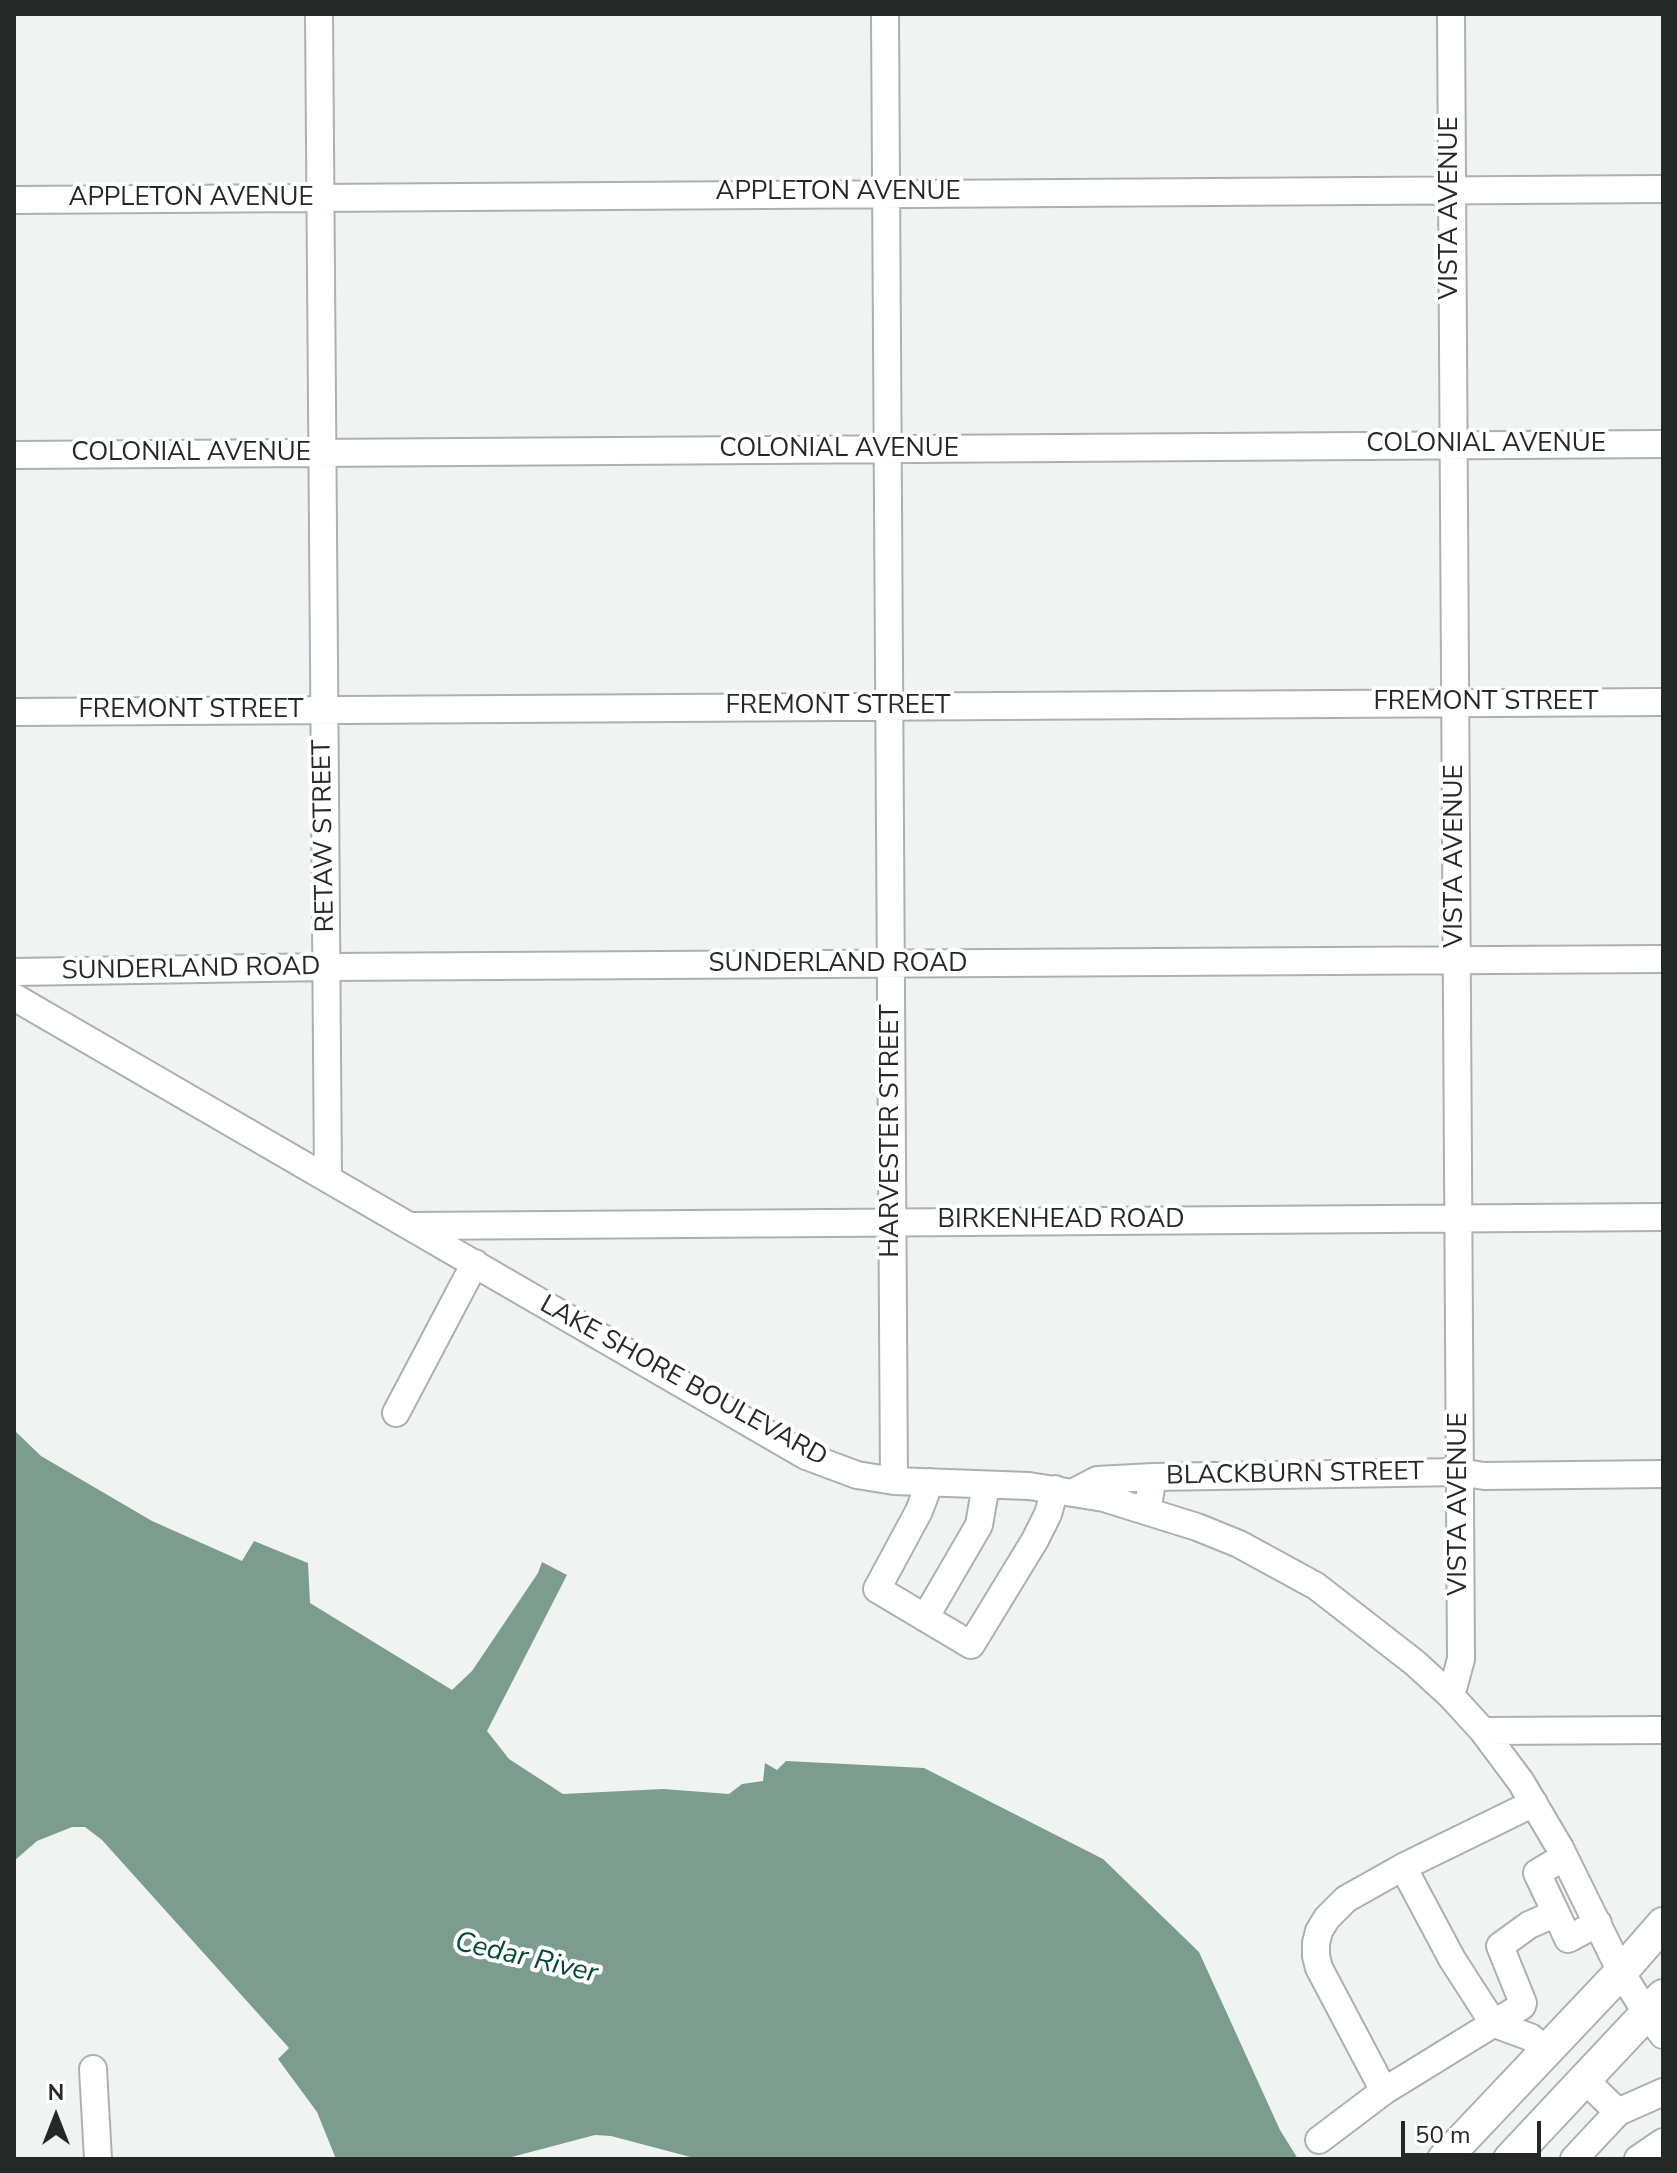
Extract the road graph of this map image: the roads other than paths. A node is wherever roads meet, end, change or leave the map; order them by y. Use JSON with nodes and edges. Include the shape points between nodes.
{"nodes":[{"id":1,"x":319,"y":14,"type":"edge"},
{"id":2,"x":885,"y":14,"type":"edge"},
{"id":3,"x":1451,"y":14,"type":"edge"},
{"id":4,"x":1663,"y":189,"type":"edge"},
{"id":5,"x":1451,"y":190,"type":"junction"},
{"id":6,"x":886,"y":193,"type":"junction"},
{"id":7,"x":321,"y":198,"type":"junction"},
{"id":8,"x":14,"y":200,"type":"edge"},
{"id":9,"x":1663,"y":444,"type":"edge"},
{"id":10,"x":1453,"y":446,"type":"junction"},
{"id":11,"x":888,"y":450,"type":"junction"},
{"id":12,"x":323,"y":453,"type":"junction"},
{"id":13,"x":14,"y":455,"type":"edge"},
{"id":14,"x":1663,"y":702,"type":"edge"},
{"id":15,"x":1455,"y":703,"type":"junction"},
{"id":16,"x":889,"y":706,"type":"junction"},
{"id":17,"x":324,"y":710,"type":"junction"},
{"id":18,"x":14,"y":712,"type":"edge"},
{"id":19,"x":1663,"y":959,"type":"edge"},
{"id":20,"x":1457,"y":960,"type":"junction"},
{"id":21,"x":892,"y":964,"type":"junction"},
{"id":22,"x":327,"y":967,"type":"junction"},
{"id":23,"x":14,"y":972,"type":"edge"},
{"id":24,"x":14,"y":997,"type":"edge"},
{"id":25,"x":328,"y":1179,"type":"junction"},
{"id":26,"x":1663,"y":1217,"type":"edge"},
{"id":27,"x":1458,"y":1218,"type":"junction"},
{"id":28,"x":893,"y":1222,"type":"junction"},
{"id":29,"x":411,"y":1226,"type":"junction"},
{"id":30,"x":475,"y":1263,"type":"junction"},
{"id":31,"x":396,"y":1413,"type":"dead end"},
{"id":32,"x":1459,"y":1472,"type":"junction"},
{"id":33,"x":1663,"y":1474,"type":"edge"},
{"id":34,"x":1153,"y":1477,"type":"junction"},
{"id":35,"x":894,"y":1481,"type":"junction"},
{"id":36,"x":930,"y":1482,"type":"junction"},
{"id":37,"x":986,"y":1485,"type":"junction"},
{"id":38,"x":1065,"y":1490,"type":"junction"},
{"id":39,"x":1147,"y":1511,"type":"junction"},
{"id":40,"x":925,"y":1618,"type":"junction"},
{"id":41,"x":1451,"y":1696,"type":"junction"},
{"id":42,"x":1663,"y":1730,"type":"edge"},
{"id":43,"x":1483,"y":1731,"type":"junction"},
{"id":44,"x":1534,"y":1803,"type":"junction"},
{"id":45,"x":1564,"y":1857,"type":"junction"},
{"id":46,"x":1403,"y":1867,"type":"junction"},
{"id":47,"x":1556,"y":1913,"type":"junction"},
{"id":48,"x":1598,"y":1923,"type":"junction"},
{"id":49,"x":1663,"y":1924,"type":"edge"},
{"id":50,"x":1621,"y":1972,"type":"junction"},
{"id":51,"x":1658,"y":2015,"type":"edge"},
{"id":52,"x":1496,"y":2024,"type":"junction"},
{"id":53,"x":1547,"y":2050,"type":"junction"},
{"id":54,"x":93,"y":2069,"type":"dead end"},
{"id":55,"x":1585,"y":2080,"type":"junction"},
{"id":56,"x":1384,"y":2091,"type":"junction"},
{"id":57,"x":1659,"y":2101,"type":"edge"},
{"id":58,"x":1618,"y":2112,"type":"junction"},
{"id":59,"x":1319,"y":2140,"type":"dead end"},
{"id":60,"x":1663,"y":2142,"type":"edge"},
{"id":61,"x":98,"y":2159,"type":"edge"},
{"id":62,"x":1444,"y":2159,"type":"edge"},
{"id":63,"x":1510,"y":2159,"type":"edge"},
{"id":64,"x":1574,"y":2159,"type":"edge"},
{"id":65,"x":1638,"y":2159,"type":"edge"}],
"edges":[{"from":1,"to":7,"type":"street","name":"RETAW STREET"},
{"from":2,"to":6,"type":"street","name":"HARVESTER STREET"},
{"from":3,"to":5,"type":"street","name":"VISTA AVENUE"},
{"from":4,"to":5,"type":"street","name":"APPLETON AVENUE"},
{"from":5,"to":6,"type":"street","name":"APPLETON AVENUE"},
{"from":5,"to":10,"type":"street","name":"VISTA AVENUE"},
{"from":6,"to":7,"type":"street","name":"APPLETON AVENUE"},
{"from":6,"to":11,"type":"street","name":"HARVESTER STREET"},
{"from":7,"to":8,"type":"street","name":"APPLETON AVENUE"},
{"from":7,"to":12,"type":"street","name":"RETAW STREET"},
{"from":9,"to":10,"type":"street","name":"COLONIAL AVENUE"},
{"from":10,"to":11,"type":"street","name":"COLONIAL AVENUE"},
{"from":10,"to":15,"type":"street","name":"VISTA AVENUE"},
{"from":11,"to":12,"type":"street","name":"COLONIAL AVENUE"},
{"from":11,"to":16,"type":"street","name":"HARVESTER STREET"},
{"from":12,"to":13,"type":"street","name":"COLONIAL AVENUE"},
{"from":12,"to":17,"type":"street","name":"RETAW STREET"},
{"from":14,"to":15,"type":"street","name":"FREMONT STREET"},
{"from":15,"to":16,"type":"street","name":"FREMONT STREET"},
{"from":15,"to":20,"type":"street","name":"VISTA AVENUE"},
{"from":16,"to":17,"type":"street","name":"FREMONT STREET"},
{"from":16,"to":21,"type":"street","name":"HARVESTER STREET"},
{"from":17,"to":18,"type":"street","name":"FREMONT STREET"},
{"from":17,"to":22,"type":"street","name":"RETAW STREET"},
{"from":19,"to":20,"type":"street","name":"SUNDERLAND ROAD"},
{"from":20,"to":21,"type":"street","name":"SUNDERLAND ROAD"},
{"from":20,"to":27,"type":"street","name":"VISTA AVENUE"},
{"from":21,"to":22,"type":"street","name":"SUNDERLAND ROAD"},
{"from":21,"to":28,"type":"street","name":"HARVESTER STREET"},
{"from":22,"to":23,"type":"street","name":"SUNDERLAND ROAD"},
{"from":22,"to":25,"type":"street","name":"RETAW STREET"},
{"from":24,"to":25,"type":"street","name":"LAKE SHORE BOULEVARD"},
{"from":25,"to":29,"type":"street","name":"LAKE SHORE BOULEVARD"},
{"from":26,"to":27,"type":"street","name":"BIRKENHEAD ROAD"},
{"from":27,"to":28,"type":"street","name":"BIRKENHEAD ROAD"},
{"from":27,"to":32,"type":"street","name":"VISTA AVENUE"},
{"from":28,"to":29,"type":"street","name":"BIRKENHEAD ROAD"},
{"from":28,"to":35,"type":"street","name":"HARVESTER STREET"},
{"from":29,"to":30,"type":"street","name":"LAKE SHORE BOULEVARD"},
{"from":30,"to":31,"type":"street"},
{"from":30,"to":35,"type":"street","name":"LAKE SHORE BOULEVARD","via":[[806,1456],[857,1475]]},
{"from":32,"to":33,"type":"street","name":"BLACKBURN STREET"},
{"from":32,"to":34,"type":"street","name":"BLACKBURN STREET"},
{"from":32,"to":41,"type":"street","name":"VISTA AVENUE","via":[[1461,1659]]},
{"from":34,"to":38,"type":"street","via":[[1097,1480]]},
{"from":34,"to":39,"type":"street","name":"BLACKBURN STREET"},
{"from":35,"to":36,"type":"street","name":"LAKE SHORE BOULEVARD"},
{"from":36,"to":37,"type":"street","name":"LAKE SHORE BOULEVARD"},
{"from":36,"to":40,"type":"street","via":[[877,1589]]},
{"from":37,"to":38,"type":"street","name":"LAKE SHORE BOULEVARD"},
{"from":37,"to":40,"type":"street","via":[[979,1525]]},
{"from":38,"to":39,"type":"street","name":"LAKE SHORE BOULEVARD"},
{"from":38,"to":40,"type":"street","via":[[971,1645]]},
{"from":39,"to":41,"type":"street","name":"LAKE SHORE BOULEVARD","via":[[1239,1544],[1316,1586]]},
{"from":41,"to":43,"type":"street","name":"LAKE SHORE BOULEVARD"},
{"from":42,"to":43,"type":"street"},
{"from":43,"to":44,"type":"street","name":"LAKE SHORE BOULEVARD"},
{"from":44,"to":45,"type":"street","name":"LAKE SHORE BOULEVARD"},
{"from":44,"to":46,"type":"street"},
{"from":45,"to":47,"type":"street","via":[[1537,1873]]},
{"from":45,"to":48,"type":"street","name":"LAKE SHORE BOULEVARD"},
{"from":46,"to":52,"type":"street","via":[[1452,1959]]},
{"from":46,"to":56,"type":"street","via":[[1346,1899],[1327,1918],[1316,1943],[1319,1968]]},
{"from":47,"to":48,"type":"street","via":[[1568,1939]]},
{"from":47,"to":52,"type":"street","via":[[1500,1946],[1523,2003]]},
{"from":48,"to":50,"type":"street","name":"LAKE SHORE BOULEVARD"},
{"from":49,"to":50,"type":"main road"},
{"from":50,"to":51,"type":"street","name":"LAKE SHORE BOULEVARD"},
{"from":50,"to":53,"type":"main road"},
{"from":51,"to":55,"type":"main road"},
{"from":52,"to":53,"type":"street"},
{"from":52,"to":56,"type":"street"},
{"from":53,"to":62,"type":"main road"},
{"from":54,"to":61,"type":"street"},
{"from":55,"to":58,"type":"street"},
{"from":55,"to":63,"type":"main road"},
{"from":56,"to":59,"type":"street"},
{"from":57,"to":58,"type":"street"},
{"from":58,"to":64,"type":"street"},
{"from":60,"to":65,"type":"street"}]}
